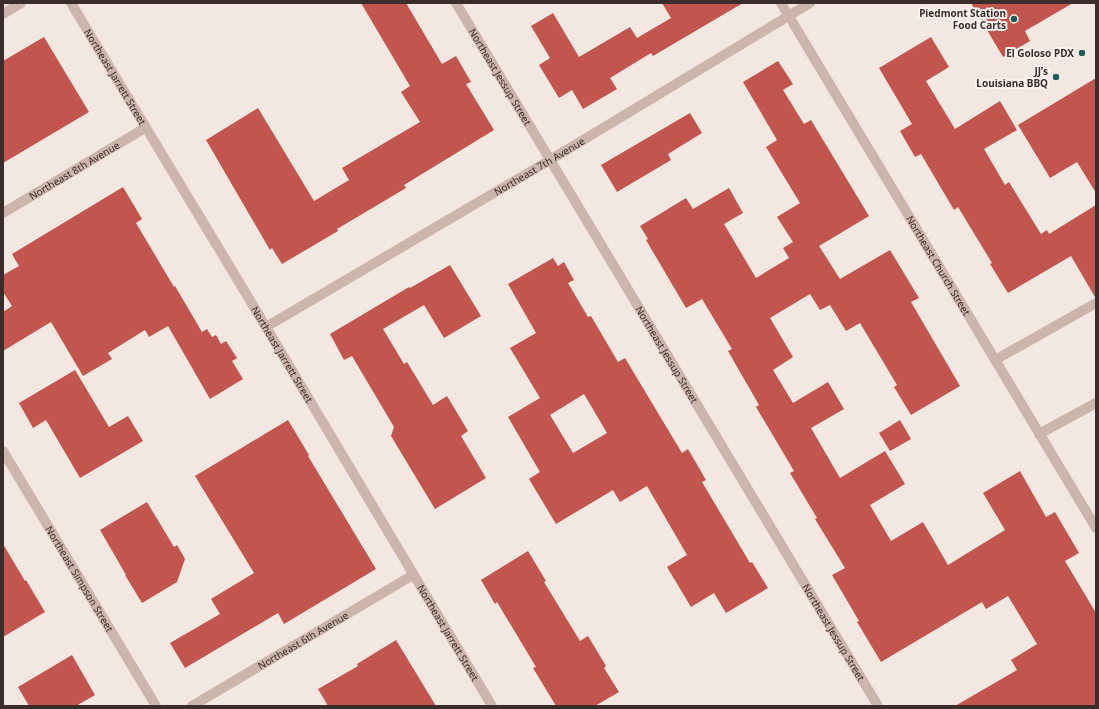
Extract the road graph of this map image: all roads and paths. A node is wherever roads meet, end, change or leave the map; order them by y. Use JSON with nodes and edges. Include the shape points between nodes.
{"nodes":[{"id":1,"x":21,"y":3,"type":"edge"},
{"id":2,"x":71,"y":3,"type":"edge"},
{"id":3,"x":456,"y":3,"type":"edge"},
{"id":4,"x":781,"y":3,"type":"edge"},
{"id":5,"x":810,"y":3,"type":"edge"},
{"id":6,"x":3,"y":14,"type":"edge"},
{"id":7,"x":789,"y":16,"type":"junction"},
{"id":8,"x":145,"y":128,"type":"junction"},
{"id":9,"x":550,"y":160,"type":"junction"},
{"id":10,"x":3,"y":213,"type":"edge"},
{"id":11,"x":1096,"y":303,"type":"edge"},
{"id":12,"x":266,"y":327,"type":"junction"},
{"id":13,"x":995,"y":360,"type":"junction"},
{"id":14,"x":1096,"y":403,"type":"edge"},
{"id":15,"x":1040,"y":434,"type":"junction"},
{"id":16,"x":3,"y":451,"type":"edge"},
{"id":17,"x":1096,"y":528,"type":"edge"},
{"id":18,"x":413,"y":575,"type":"junction"},
{"id":19,"x":156,"y":706,"type":"edge"},
{"id":20,"x":192,"y":706,"type":"edge"},
{"id":21,"x":492,"y":706,"type":"edge"},
{"id":22,"x":878,"y":706,"type":"edge"}],
"edges":[{"from":1,"to":6,"type":"street"},
{"from":2,"to":8,"type":"street","name":"Northeast Jarrett Street"},
{"from":3,"to":9,"type":"street","name":"Northeast Jessup Street"},
{"from":4,"to":7,"type":"street","name":"Northeast Church Street"},
{"from":5,"to":7,"type":"street","name":"Northeast 7th Avenue"},
{"from":7,"to":9,"type":"street","name":"Northeast 7th Avenue"},
{"from":7,"to":13,"type":"street","name":"Northeast Church Street"},
{"from":8,"to":10,"type":"street","name":"Northeast 8th Avenue"},
{"from":8,"to":12,"type":"street","name":"Northeast Jarrett Street"},
{"from":9,"to":12,"type":"street","name":"Northeast 7th Avenue"},
{"from":9,"to":22,"type":"street","name":"Northeast Jessup Street"},
{"from":11,"to":13,"type":"street"},
{"from":12,"to":18,"type":"street","name":"Northeast Jarrett Street"},
{"from":13,"to":15,"type":"street","name":"Northeast Church Street"},
{"from":14,"to":15,"type":"street"},
{"from":15,"to":17,"type":"street","name":"Northeast Church Street"},
{"from":16,"to":19,"type":"street","name":"Northeast Simpson Street"},
{"from":18,"to":20,"type":"street","name":"Northeast 6th Avenue"},
{"from":18,"to":21,"type":"street","name":"Northeast Jarrett Street"}]}
